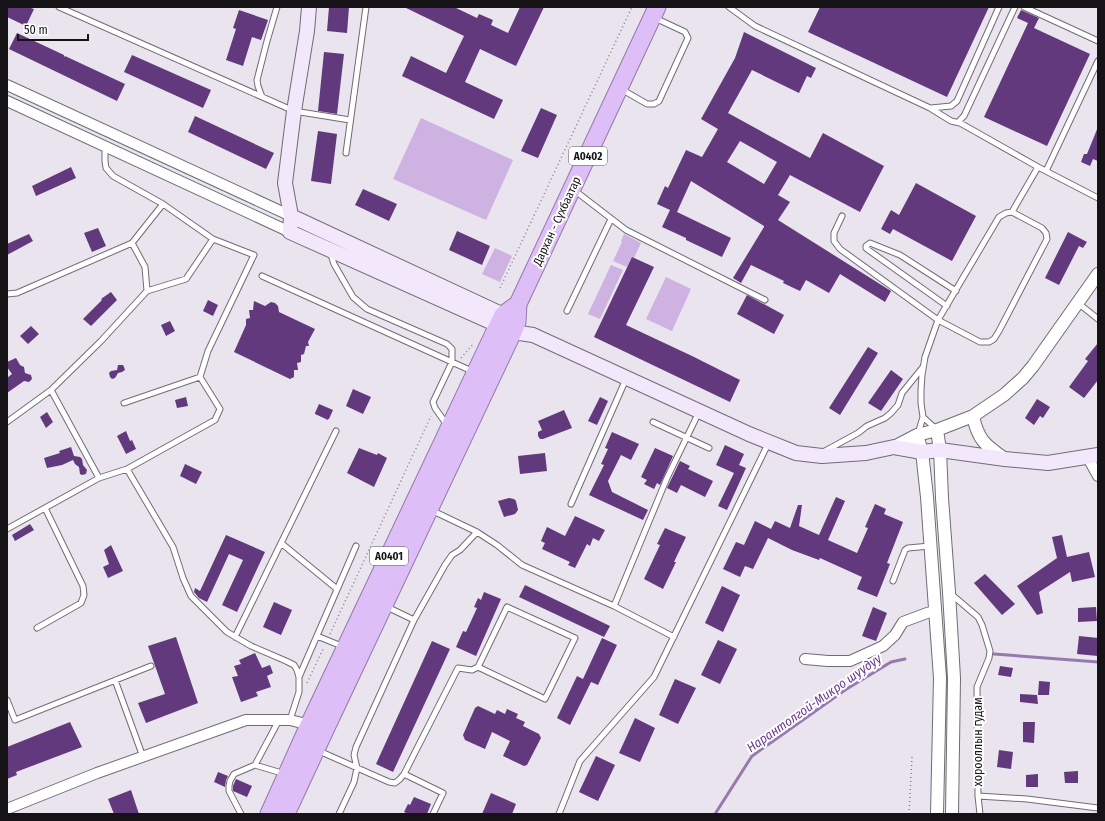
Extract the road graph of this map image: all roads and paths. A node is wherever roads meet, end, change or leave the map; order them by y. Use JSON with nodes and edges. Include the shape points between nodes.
{"nodes":[{"id":1,"x":59,"y":7,"type":"edge"},
{"id":2,"x":277,"y":7,"type":"edge"},
{"id":3,"x":310,"y":7,"type":"edge"},
{"id":4,"x":366,"y":7,"type":"edge"},
{"id":5,"x":632,"y":7,"type":"edge"},
{"id":6,"x":729,"y":7,"type":"edge"},
{"id":7,"x":999,"y":7,"type":"edge"},
{"id":8,"x":1015,"y":7,"type":"edge"},
{"id":9,"x":1024,"y":7,"type":"edge"},
{"id":10,"x":655,"y":12,"type":"edge"},
{"id":11,"x":1098,"y":41,"type":"edge"},
{"id":12,"x":1098,"y":60,"type":"edge"},
{"id":13,"x":7,"y":85,"type":"edge"},
{"id":14,"x":619,"y":88,"type":"junction"},
{"id":15,"x":262,"y":97,"type":"junction"},
{"id":16,"x":7,"y":101,"type":"edge"},
{"id":17,"x":930,"y":108,"type":"junction"},
{"id":18,"x":294,"y":111,"type":"junction"},
{"id":19,"x":350,"y":120,"type":"junction"},
{"id":20,"x":960,"y":123,"type":"junction"},
{"id":21,"x":105,"y":146,"type":"junction"},
{"id":22,"x":346,"y":153,"type":"dead end"},
{"id":23,"x":1038,"y":167,"type":"junction"},
{"id":24,"x":1046,"y":171,"type":"junction"},
{"id":25,"x":572,"y":189,"type":"junction"},
{"id":26,"x":1098,"y":198,"type":"edge"},
{"id":27,"x":163,"y":204,"type":"junction"},
{"id":28,"x":1012,"y":212,"type":"junction"},
{"id":29,"x":291,"y":216,"type":"junction"},
{"id":30,"x":842,"y":216,"type":"dead end"},
{"id":31,"x":611,"y":218,"type":"junction"},
{"id":32,"x":290,"y":232,"type":"junction"},
{"id":33,"x":213,"y":239,"type":"junction"},
{"id":34,"x":132,"y":243,"type":"junction"},
{"id":35,"x":329,"y":250,"type":"junction"},
{"id":36,"x":1098,"y":274,"type":"edge"},
{"id":37,"x":262,"y":276,"type":"dead end"},
{"id":38,"x":500,"y":288,"type":"dead end"},
{"id":39,"x":956,"y":290,"type":"junction"},
{"id":40,"x":147,"y":291,"type":"junction"},
{"id":41,"x":7,"y":294,"type":"edge"},
{"id":42,"x":765,"y":300,"type":"dead end"},
{"id":43,"x":1078,"y":302,"type":"junction"},
{"id":44,"x":518,"y":304,"type":"joint"},
{"id":45,"x":947,"y":306,"type":"junction"},
{"id":46,"x":567,"y":311,"type":"dead end"},
{"id":47,"x":1098,"y":319,"type":"edge"},
{"id":48,"x":938,"y":320,"type":"junction"},
{"id":49,"x":508,"y":324,"type":"junction"},
{"id":50,"x":477,"y":339,"type":"dead end"},
{"id":51,"x":454,"y":362,"type":"junction"},
{"id":52,"x":924,"y":366,"type":"junction"},
{"id":53,"x":476,"y":372,"type":"junction"},
{"id":54,"x":200,"y":377,"type":"junction"},
{"id":55,"x":627,"y":378,"type":"junction"},
{"id":56,"x":51,"y":390,"type":"junction"},
{"id":57,"x":124,"y":403,"type":"dead end"},
{"id":58,"x":435,"y":408,"type":"junction"},
{"id":59,"x":700,"y":412,"type":"junction"},
{"id":60,"x":972,"y":416,"type":"junction"},
{"id":61,"x":923,"y":417,"type":"junction"},
{"id":62,"x":7,"y":422,"type":"edge"},
{"id":63,"x":653,"y":422,"type":"dead end"},
{"id":64,"x":450,"y":428,"type":"junction"},
{"id":65,"x":937,"y":430,"type":"junction"},
{"id":66,"x":336,"y":431,"type":"dead end"},
{"id":67,"x":917,"y":435,"type":"junction"},
{"id":68,"x":687,"y":438,"type":"junction"},
{"id":69,"x":769,"y":442,"type":"junction"},
{"id":70,"x":709,"y":448,"type":"dead end"},
{"id":71,"x":894,"y":448,"type":"junction"},
{"id":72,"x":940,"y":450,"type":"junction"},
{"id":73,"x":922,"y":452,"type":"junction"},
{"id":74,"x":816,"y":456,"type":"junction"},
{"id":75,"x":1093,"y":456,"type":"edge"},
{"id":76,"x":1004,"y":459,"type":"junction"},
{"id":77,"x":127,"y":469,"type":"junction"},
{"id":78,"x":1098,"y":476,"type":"edge"},
{"id":79,"x":99,"y":478,"type":"junction"},
{"id":80,"x":571,"y":504,"type":"dead end"},
{"id":81,"x":45,"y":508,"type":"junction"},
{"id":82,"x":430,"y":509,"type":"junction"},
{"id":83,"x":7,"y":529,"type":"edge"},
{"id":84,"x":477,"y":532,"type":"junction"},
{"id":85,"x":281,"y":543,"type":"junction"},
{"id":86,"x":356,"y":546,"type":"dead end"},
{"id":87,"x":931,"y":546,"type":"junction"},
{"id":88,"x":893,"y":581,"type":"dead end"},
{"id":89,"x":337,"y":589,"type":"junction"},
{"id":90,"x":949,"y":592,"type":"junction"},
{"id":91,"x":384,"y":605,"type":"junction"},
{"id":92,"x":614,"y":606,"type":"junction"},
{"id":93,"x":936,"y":611,"type":"junction"},
{"id":94,"x":414,"y":620,"type":"junction"},
{"id":95,"x":37,"y":628,"type":"dead end"},
{"id":96,"x":317,"y":636,"type":"junction"},
{"id":97,"x":235,"y":637,"type":"junction"},
{"id":98,"x":674,"y":637,"type":"junction"},
{"id":99,"x":328,"y":640,"type":"junction"},
{"id":100,"x":346,"y":648,"type":"junction"},
{"id":101,"x":805,"y":659,"type":"dead end"},
{"id":102,"x":151,"y":666,"type":"dead end"},
{"id":103,"x":478,"y":667,"type":"junction"},
{"id":104,"x":299,"y":677,"type":"junction"},
{"id":105,"x":115,"y":680,"type":"junction"},
{"id":106,"x":299,"y":692,"type":"junction"},
{"id":107,"x":7,"y":700,"type":"edge"},
{"id":108,"x":279,"y":720,"type":"junction"},
{"id":109,"x":290,"y":720,"type":"junction"},
{"id":110,"x":309,"y":725,"type":"junction"},
{"id":111,"x":325,"y":730,"type":"junction"},
{"id":112,"x":316,"y":750,"type":"junction"},
{"id":113,"x":143,"y":757,"type":"junction"},
{"id":114,"x":912,"y":757,"type":"dead end"},
{"id":115,"x":255,"y":766,"type":"junction"},
{"id":116,"x":357,"y":768,"type":"junction"},
{"id":117,"x":287,"y":774,"type":"junction"},
{"id":118,"x":404,"y":774,"type":"junction"},
{"id":119,"x":978,"y":796,"type":"junction"},
{"id":120,"x":1098,"y":808,"type":"edge"},
{"id":121,"x":7,"y":809,"type":"edge"},
{"id":122,"x":241,"y":814,"type":"edge"},
{"id":123,"x":269,"y":814,"type":"edge"},
{"id":124,"x":286,"y":814,"type":"edge"},
{"id":125,"x":340,"y":814,"type":"edge"},
{"id":126,"x":433,"y":814,"type":"edge"},
{"id":127,"x":559,"y":814,"type":"edge"},
{"id":128,"x":909,"y":814,"type":"edge"},
{"id":129,"x":937,"y":814,"type":"edge"},
{"id":130,"x":952,"y":814,"type":"edge"},
{"id":131,"x":980,"y":814,"type":"edge"}],
"edges":[{"from":1,"to":15,"type":"lane"},
{"from":2,"to":15,"type":"lane","via":[[257,80]]},
{"from":3,"to":18,"type":"main road"},
{"from":4,"to":19,"type":"lane"},
{"from":5,"to":38,"type":"path"},
{"from":6,"to":17,"type":"lane","via":[[755,26]]},
{"from":7,"to":17,"type":"lane","via":[[957,101],[951,106]]},
{"from":8,"to":20,"type":"lane"},
{"from":9,"to":11,"type":"lane"},
{"from":10,"to":14,"type":"highway","name":"Дархан - Сүхбаатар","number":"A0402"},
{"from":10,"to":14,"type":"lane","via":[[685,32],[688,38],[659,101],[647,104]]},
{"from":12,"to":24,"type":"lane"},
{"from":13,"to":29,"type":"street"},
{"from":14,"to":25,"type":"highway","name":"Дархан - Сүхбаатар","number":"A0402"},
{"from":15,"to":18,"type":"lane"},
{"from":16,"to":21,"type":"street"},
{"from":17,"to":20,"type":"lane"},
{"from":18,"to":19,"type":"lane"},
{"from":18,"to":29,"type":"main road","via":[[285,183]]},
{"from":19,"to":22,"type":"lane"},
{"from":20,"to":23,"type":"lane"},
{"from":21,"to":27,"type":"lane","via":[[106,168],[113,176]]},
{"from":21,"to":32,"type":"street"},
{"from":23,"to":24,"type":"lane"},
{"from":23,"to":28,"type":"lane"},
{"from":24,"to":26,"type":"lane"},
{"from":25,"to":31,"type":"lane"},
{"from":25,"to":44,"type":"highway","name":"Дархан - Сүхбаатар","number":"A0402"},
{"from":27,"to":33,"type":"lane"},
{"from":27,"to":34,"type":"lane"},
{"from":28,"to":39,"type":"lane","via":[[1000,217]]},
{"from":28,"to":48,"type":"lane","via":[[1042,228],[1047,239],[994,339],[980,342]]},
{"from":29,"to":32,"type":"main road"},
{"from":29,"to":49,"type":"main road"},
{"from":30,"to":48,"type":"lane","via":[[834,233],[834,241],[840,250]]},
{"from":31,"to":42,"type":"lane","via":[[626,230]]},
{"from":31,"to":46,"type":"lane"},
{"from":32,"to":35,"type":"main road"},
{"from":33,"to":40,"type":"lane","via":[[186,279]]},
{"from":33,"to":54,"type":"lane","via":[[254,255],[208,351]]},
{"from":34,"to":40,"type":"lane","via":[[145,267]]},
{"from":34,"to":41,"type":"lane","via":[[17,293]]},
{"from":35,"to":49,"type":"main road"},
{"from":35,"to":51,"type":"lane","via":[[353,297],[367,308],[447,344],[452,349]]},
{"from":36,"to":43,"type":"street"},
{"from":37,"to":51,"type":"lane"},
{"from":39,"to":45,"type":"lane"},
{"from":39,"to":45,"type":"lane","via":[[900,255],[870,243],[866,246]]},
{"from":40,"to":56,"type":"lane"},
{"from":43,"to":47,"type":"lane"},
{"from":43,"to":60,"type":"street","via":[[1023,378],[1004,395]]},
{"from":44,"to":49,"type":"highway","number":"A0401"},
{"from":45,"to":48,"type":"lane"},
{"from":48,"to":52,"type":"lane"},
{"from":49,"to":53,"type":"highway","number":"A0401"},
{"from":49,"to":55,"type":"main road"},
{"from":49,"to":82,"type":"highway","number":"A0401"},
{"from":50,"to":51,"type":"path"},
{"from":51,"to":53,"type":"lane"},
{"from":51,"to":58,"type":"lane","via":[[432,402]]},
{"from":52,"to":61,"type":"lane","via":[[921,390]]},
{"from":52,"to":74,"type":"lane","via":[[902,393],[891,413]]},
{"from":53,"to":64,"type":"highway","number":"A0401"},
{"from":54,"to":57,"type":"lane"},
{"from":54,"to":77,"type":"lane","via":[[220,409],[215,420]]},
{"from":55,"to":59,"type":"main road"},
{"from":55,"to":80,"type":"lane"},
{"from":56,"to":62,"type":"lane"},
{"from":56,"to":79,"type":"lane"},
{"from":58,"to":64,"type":"lane"},
{"from":58,"to":99,"type":"path"},
{"from":59,"to":68,"type":"lane"},
{"from":59,"to":69,"type":"main road"},
{"from":60,"to":65,"type":"street"},
{"from":60,"to":76,"type":"street","via":[[983,442]]},
{"from":61,"to":65,"type":"lane"},
{"from":61,"to":67,"type":"lane"},
{"from":63,"to":68,"type":"lane"},
{"from":64,"to":100,"type":"highway","number":"A0401"},
{"from":65,"to":67,"type":"street"},
{"from":65,"to":72,"type":"street"},
{"from":66,"to":85,"type":"lane"},
{"from":67,"to":71,"type":"street"},
{"from":67,"to":73,"type":"street"},
{"from":68,"to":70,"type":"lane"},
{"from":68,"to":92,"type":"lane","via":[[667,478]]},
{"from":69,"to":74,"type":"main road","via":[[796,453]]},
{"from":69,"to":98,"type":"lane"},
{"from":71,"to":73,"type":"main road"},
{"from":71,"to":74,"type":"main road"},
{"from":72,"to":73,"type":"main road"},
{"from":72,"to":76,"type":"main road"},
{"from":72,"to":90,"type":"street"},
{"from":73,"to":87,"type":"street"},
{"from":75,"to":76,"type":"main road","via":[[1048,463]]},
{"from":75,"to":78,"type":"street"},
{"from":77,"to":79,"type":"lane"},
{"from":77,"to":97,"type":"lane","via":[[173,547],[191,596]]},
{"from":79,"to":81,"type":"lane"},
{"from":81,"to":83,"type":"lane"},
{"from":81,"to":95,"type":"lane","via":[[83,586],[84,595],[81,603]]},
{"from":82,"to":84,"type":"lane"},
{"from":82,"to":91,"type":"highway","number":"A0401"},
{"from":84,"to":92,"type":"lane","via":[[522,565]]},
{"from":84,"to":94,"type":"lane","via":[[452,555]]},
{"from":85,"to":89,"type":"lane"},
{"from":85,"to":97,"type":"lane"},
{"from":86,"to":89,"type":"lane"},
{"from":87,"to":88,"type":"lane","via":[[905,550]]},
{"from":87,"to":93,"type":"street"},
{"from":89,"to":96,"type":"lane"},
{"from":90,"to":119,"type":"lane","name":"хорооллын гудам","via":[[978,617],[990,651],[977,687]]},
{"from":90,"to":130,"type":"street","via":[[954,678]]},
{"from":91,"to":94,"type":"lane"},
{"from":91,"to":111,"type":"highway","number":"A0401"},
{"from":92,"to":98,"type":"lane"},
{"from":93,"to":101,"type":"street","via":[[903,622],[896,635],[883,646],[850,661]]},
{"from":93,"to":129,"type":"street","via":[[940,678]]},
{"from":94,"to":116,"type":"lane","via":[[356,747],[354,755]]},
{"from":96,"to":99,"type":"lane"},
{"from":96,"to":104,"type":"lane"},
{"from":97,"to":104,"type":"lane","via":[[294,665]]},
{"from":98,"to":127,"type":"lane","via":[[654,677],[580,761]]},
{"from":99,"to":100,"type":"lane"},
{"from":99,"to":106,"type":"path","via":[[309,680]]},
{"from":100,"to":110,"type":"highway","number":"A0401"},
{"from":102,"to":105,"type":"lane"},
{"from":103,"to":103,"type":"lane","via":[[507,607],[575,638],[545,698]]},
{"from":103,"to":118,"type":"lane","via":[[472,670],[458,668]]},
{"from":104,"to":106,"type":"lane"},
{"from":105,"to":107,"type":"lane","via":[[15,720]]},
{"from":105,"to":113,"type":"lane"},
{"from":106,"to":109,"type":"lane"},
{"from":108,"to":109,"type":"street"},
{"from":108,"to":113,"type":"street","via":[[246,720]]},
{"from":108,"to":115,"type":"lane"},
{"from":109,"to":110,"type":"street"},
{"from":110,"to":111,"type":"street"},
{"from":110,"to":117,"type":"highway","number":"A0401"},
{"from":111,"to":112,"type":"highway","number":"A0401"},
{"from":112,"to":116,"type":"lane"},
{"from":112,"to":124,"type":"highway","number":"A0401"},
{"from":113,"to":121,"type":"street"},
{"from":114,"to":128,"type":"path"},
{"from":115,"to":117,"type":"lane"},
{"from":115,"to":122,"type":"lane","via":[[234,774],[230,781],[229,791]]},
{"from":116,"to":118,"type":"lane","via":[[395,783]]},
{"from":116,"to":125,"type":"lane","via":[[354,782]]},
{"from":117,"to":123,"type":"highway","number":"A0401"},
{"from":118,"to":126,"type":"lane","via":[[443,793]]},
{"from":119,"to":120,"type":"lane"},
{"from":119,"to":131,"type":"lane","name":"хорооллын гудам"}]}
